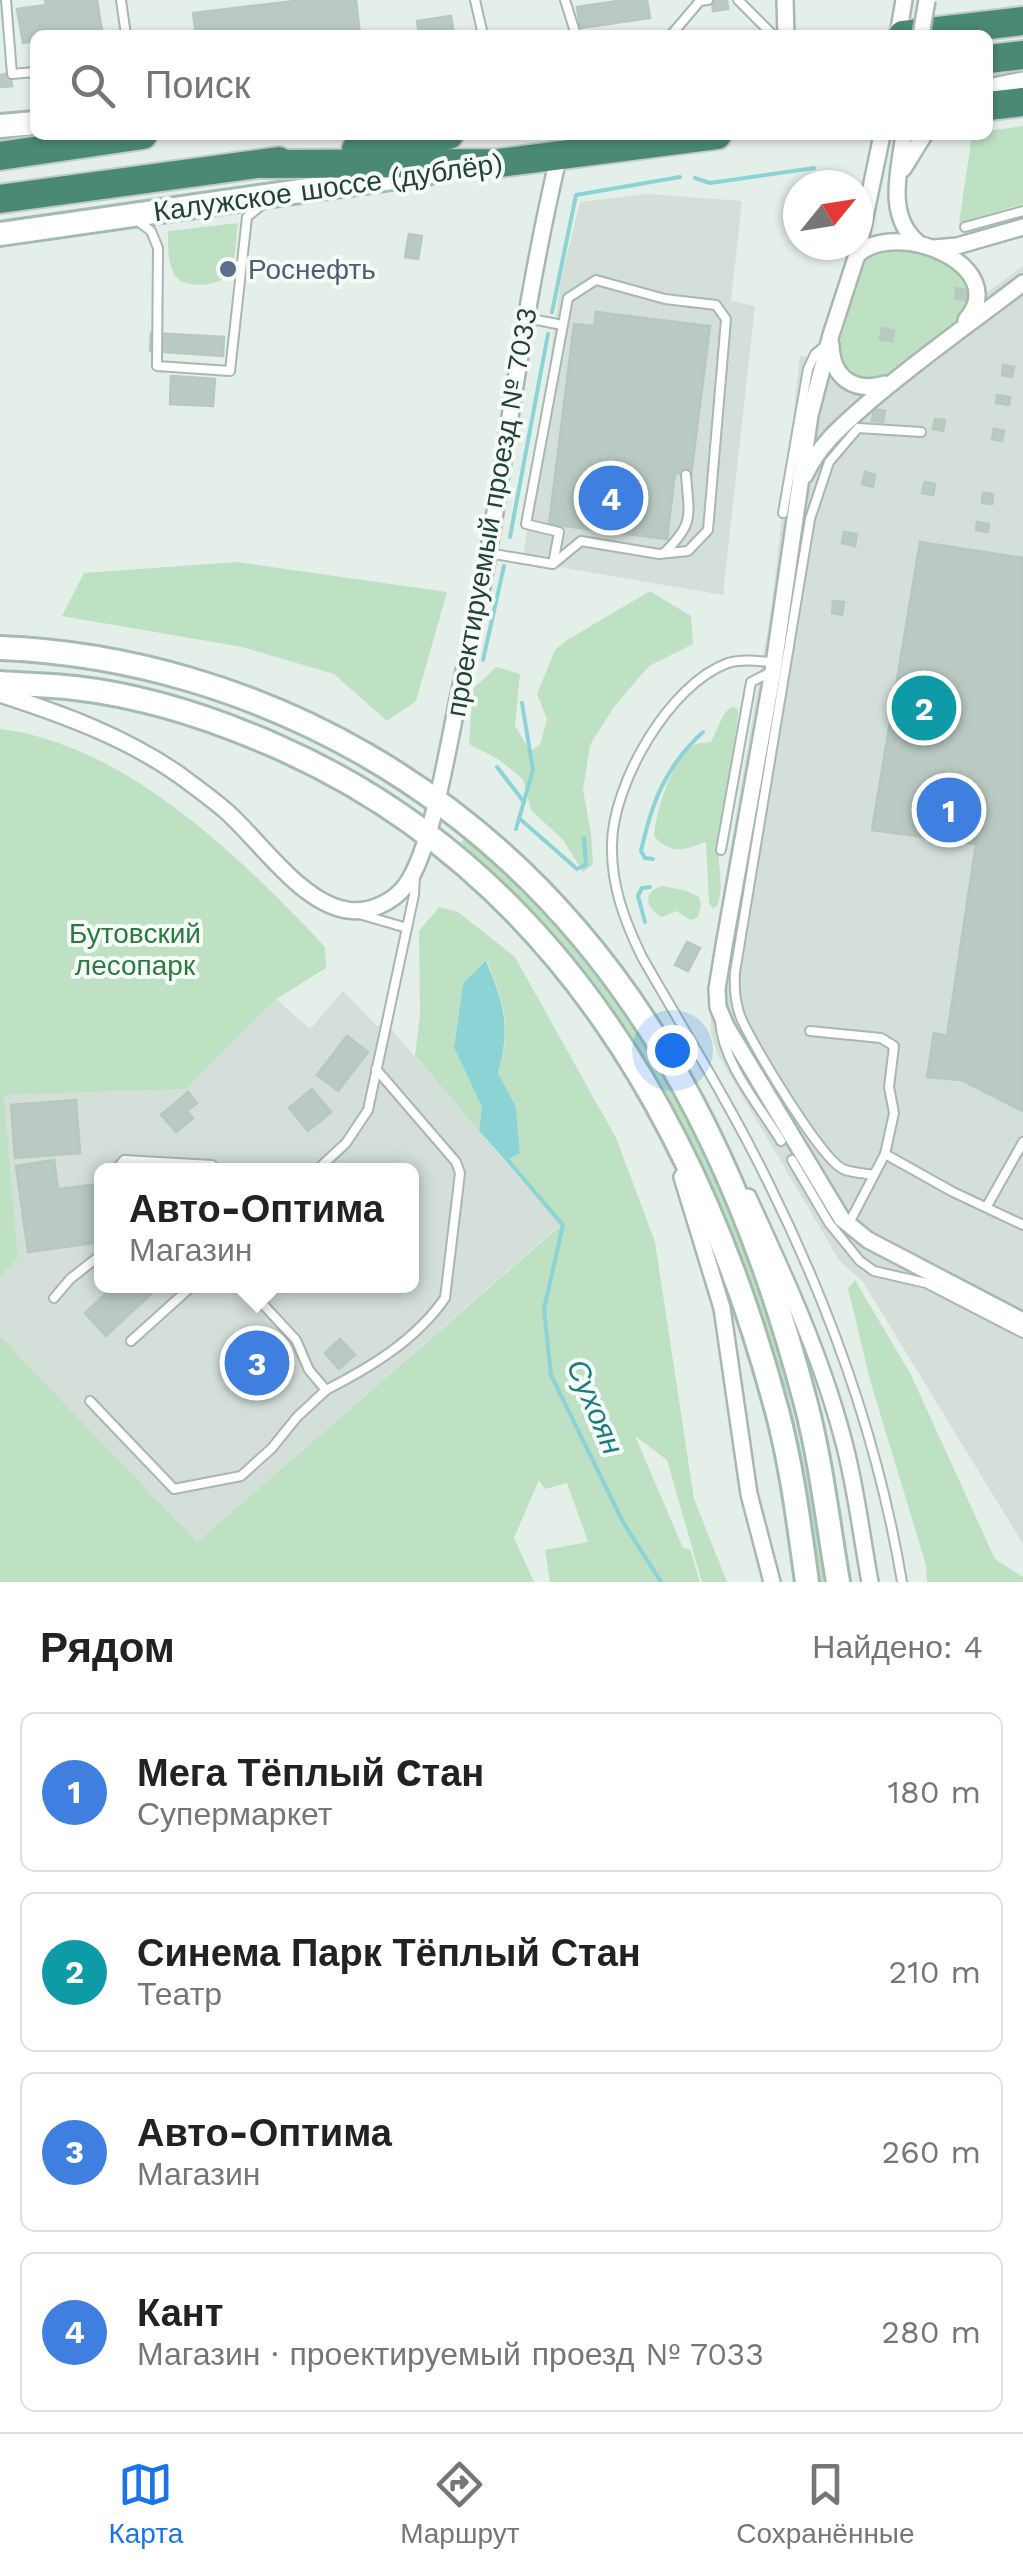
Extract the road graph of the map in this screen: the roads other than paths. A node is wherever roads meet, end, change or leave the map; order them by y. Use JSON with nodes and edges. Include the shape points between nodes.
{"nodes":[{"id":1,"x":6,"y":0,"type":"edge"},
{"id":2,"x":121,"y":0,"type":"edge"},
{"id":3,"x":476,"y":0,"type":"edge"},
{"id":4,"x":565,"y":0,"type":"edge"},
{"id":5,"x":708,"y":0,"type":"edge"},
{"id":6,"x":738,"y":0,"type":"edge"},
{"id":7,"x":786,"y":0,"type":"edge"},
{"id":8,"x":904,"y":0,"type":"edge"},
{"id":9,"x":927,"y":0,"type":"edge"},
{"id":10,"x":1020,"y":17,"type":"edge"},
{"id":11,"x":125,"y":30,"type":"edge"},
{"id":12,"x":481,"y":30,"type":"edge"},
{"id":13,"x":574,"y":30,"type":"edge"},
{"id":14,"x":675,"y":30,"type":"edge"},
{"id":15,"x":768,"y":30,"type":"edge"},
{"id":16,"x":786,"y":30,"type":"edge"},
{"id":17,"x":901,"y":30,"type":"edge"},
{"id":18,"x":922,"y":30,"type":"edge"},
{"id":19,"x":956,"y":30,"type":"edge"},
{"id":20,"x":1023,"y":55,"type":"edge"},
{"id":21,"x":993,"y":59,"type":"edge"},
{"id":22,"x":30,"y":72,"type":"edge"},
{"id":23,"x":1023,"y":80,"type":"edge"},
{"id":24,"x":993,"y":86,"type":"edge"},
{"id":25,"x":1023,"y":102,"type":"edge"},
{"id":26,"x":993,"y":105,"type":"edge"},
{"id":27,"x":30,"y":123,"type":"edge"},
{"id":28,"x":0,"y":126,"type":"edge"},
{"id":29,"x":108,"y":140,"type":"edge"},
{"id":30,"x":417,"y":140,"type":"edge"},
{"id":31,"x":678,"y":140,"type":"edge"},
{"id":32,"x":880,"y":140,"type":"edge"},
{"id":33,"x":913,"y":140,"type":"edge"},
{"id":34,"x":559,"y":155,"type":"junction"},
{"id":35,"x":0,"y":156,"type":"edge"},
{"id":36,"x":499,"y":163,"type":"junction"},
{"id":37,"x":264,"y":164,"type":"junction"},
{"id":38,"x":873,"y":178,"type":"edge"},
{"id":39,"x":274,"y":194,"type":"junction"},
{"id":40,"x":0,"y":199,"type":"edge"},
{"id":41,"x":1023,"y":211,"type":"edge"},
{"id":42,"x":126,"y":216,"type":"junction"},
{"id":43,"x":1023,"y":227,"type":"edge"},
{"id":44,"x":965,"y":228,"type":"dead end"},
{"id":45,"x":0,"y":234,"type":"edge"},
{"id":46,"x":873,"y":245,"type":"edge"},
{"id":47,"x":925,"y":246,"type":"junction"},
{"id":48,"x":856,"y":260,"type":"edge"},
{"id":49,"x":1023,"y":283,"type":"edge"},
{"id":50,"x":526,"y":318,"type":"junction"},
{"id":51,"x":562,"y":325,"type":"junction"},
{"id":52,"x":952,"y":333,"type":"junction"},
{"id":53,"x":830,"y":338,"type":"junction"},
{"id":54,"x":888,"y":383,"type":"junction"},
{"id":55,"x":922,"y":432,"type":"dead end"},
{"id":56,"x":686,"y":475,"type":"dead end"},
{"id":57,"x":801,"y":483,"type":"junction"},
{"id":58,"x":783,"y":512,"type":"dead end"},
{"id":59,"x":488,"y":553,"type":"junction"},
{"id":60,"x":664,"y":553,"type":"junction"},
{"id":61,"x":554,"y":564,"type":"junction"},
{"id":62,"x":0,"y":648,"type":"edge"},
{"id":63,"x":770,"y":666,"type":"junction"},
{"id":64,"x":0,"y":683,"type":"edge"},
{"id":65,"x":0,"y":694,"type":"edge"},
{"id":66,"x":435,"y":799,"type":"junction"},
{"id":67,"x":426,"y":835,"type":"junction"},
{"id":68,"x":721,"y":850,"type":"dead end"},
{"id":69,"x":416,"y":866,"type":"junction"},
{"id":70,"x":349,"y":911,"type":"junction"},
{"id":71,"x":407,"y":928,"type":"junction"},
{"id":72,"x":718,"y":990,"type":"junction"},
{"id":73,"x":734,"y":996,"type":"junction"},
{"id":74,"x":718,"y":1007,"type":"junction"},
{"id":75,"x":810,"y":1031,"type":"dead end"},
{"id":76,"x":376,"y":1069,"type":"junction"},
{"id":77,"x":680,"y":1074,"type":"junction"},
{"id":78,"x":655,"y":1099,"type":"junction"},
{"id":79,"x":780,"y":1141,"type":"dead end"},
{"id":80,"x":1023,"y":1142,"type":"edge"},
{"id":81,"x":885,"y":1154,"type":"junction"},
{"id":82,"x":792,"y":1160,"type":"dead end"},
{"id":83,"x":122,"y":1163,"type":"edge"},
{"id":84,"x":153,"y":1163,"type":"edge"},
{"id":85,"x":325,"y":1163,"type":"edge"},
{"id":86,"x":874,"y":1176,"type":"junction"},
{"id":87,"x":986,"y":1206,"type":"junction"},
{"id":88,"x":848,"y":1225,"type":"junction"},
{"id":89,"x":1023,"y":1225,"type":"edge"},
{"id":90,"x":94,"y":1260,"type":"edge"},
{"id":91,"x":880,"y":1266,"type":"dead end"},
{"id":92,"x":902,"y":1276,"type":"junction"},
{"id":93,"x":183,"y":1293,"type":"edge"},
{"id":94,"x":252,"y":1293,"type":"edge"},
{"id":95,"x":54,"y":1298,"type":"dead end"},
{"id":96,"x":1023,"y":1321,"type":"edge"},
{"id":97,"x":1023,"y":1334,"type":"edge"},
{"id":98,"x":131,"y":1342,"type":"dead end"},
{"id":99,"x":326,"y":1390,"type":"junction"},
{"id":100,"x":90,"y":1402,"type":"dead end"},
{"id":101,"x":772,"y":1582,"type":"edge"},
{"id":102,"x":807,"y":1582,"type":"edge"},
{"id":103,"x":838,"y":1582,"type":"edge"},
{"id":104,"x":870,"y":1582,"type":"edge"},
{"id":105,"x":902,"y":1582,"type":"edge"}],
"edges":[{"from":1,"to":22,"type":"lane","via":[[12,74]]},
{"from":2,"to":11,"type":"lane"},
{"from":3,"to":12,"type":"lane"},
{"from":4,"to":13,"type":"lane"},
{"from":5,"to":14,"type":"lane"},
{"from":6,"to":15,"type":"lane"},
{"from":7,"to":16,"type":"street"},
{"from":8,"to":17,"type":"street"},
{"from":9,"to":18,"type":"street","bridge":true},
{"from":10,"to":19,"type":"highway"},
{"from":20,"to":21,"type":"highway"},
{"from":23,"to":24,"type":"street"},
{"from":25,"to":26,"type":"highway"},
{"from":27,"to":28,"type":"main road"},
{"from":29,"to":35,"type":"highway"},
{"from":30,"to":37,"type":"highway"},
{"from":31,"to":34,"type":"highway","name":"Калужское шоссе (дублёр)"},
{"from":32,"to":38,"type":"street"},
{"from":33,"to":47,"type":"street","via":[[899,177],[898,210],[903,226]]},
{"from":34,"to":36,"type":"highway","name":"Калужское шоссе (дублёр)"},
{"from":34,"to":50,"type":"street","name":"проектируемый проезд № 7033"},
{"from":36,"to":37,"type":"highway"},
{"from":36,"to":39,"type":"main road","name":"Калужское шоссе (дублёр)"},
{"from":37,"to":40,"type":"highway"},
{"from":39,"to":42,"type":"main road","name":"Калужское шоссе (дублёр)"},
{"from":39,"to":42,"type":"lane","via":[[247,218],[230,371],[157,366],[158,248],[151,230]]},
{"from":41,"to":44,"type":"lane"},
{"from":42,"to":45,"type":"main road","name":"Калужское шоссе (дублёр)"},
{"from":43,"to":47,"type":"street","via":[[957,246]]},
{"from":46,"to":47,"type":"street","via":[[891,240]]},
{"from":47,"to":52,"type":"street","via":[[972,274],[977,290],[977,304]]},
{"from":48,"to":53,"type":"street"},
{"from":49,"to":52,"type":"street"},
{"from":50,"to":51,"type":"lane"},
{"from":50,"to":59,"type":"street","name":"проектируемый проезд № 7033"},
{"from":51,"to":60,"type":"lane","via":[[568,298],[596,280],[716,306],[726,320],[708,530],[688,551]]},
{"from":51,"to":61,"type":"lane","via":[[526,524],[558,532]]},
{"from":52,"to":54,"type":"street"},
{"from":53,"to":54,"type":"street","via":[[834,367],[851,386]]},
{"from":53,"to":57,"type":"street"},
{"from":53,"to":58,"type":"lane","via":[[808,369]]},
{"from":54,"to":57,"type":"street","via":[[822,446]]},
{"from":55,"to":73,"type":"lane","via":[[858,428],[828,462],[810,519]]},
{"from":56,"to":60,"type":"lane","via":[[689,518],[684,534]]},
{"from":57,"to":63,"type":"street"},
{"from":59,"to":61,"type":"lane"},
{"from":59,"to":66,"type":"street","name":"проектируемый проезд № 7033"},
{"from":60,"to":61,"type":"lane","via":[[581,541]]},
{"from":62,"to":66,"type":"main road","via":[[99,659],[210,686],[322,730]]},
{"from":63,"to":68,"type":"lane","via":[[751,682]]},
{"from":63,"to":72,"type":"street"},
{"from":63,"to":105,"type":"lane","via":[[735,661],[716,669],[646,741],[616,806],[616,888],[642,957],[749,1144],[811,1276],[867,1434]]},
{"from":64,"to":67,"type":"main road","via":[[144,702],[234,730],[306,760]]},
{"from":65,"to":70,"type":"street","via":[[134,747],[177,773],[308,892]]},
{"from":66,"to":67,"type":"street","name":"проектируемый проезд № 7033"},
{"from":66,"to":77,"type":"main road","via":[[564,914],[638,1006]]},
{"from":67,"to":69,"type":"street","name":"проектируемый проезд № 7033"},
{"from":67,"to":78,"type":"main road","via":[[491,888],[553,952]]},
{"from":69,"to":70,"type":"street","via":[[396,896]]},
{"from":69,"to":71,"type":"lane"},
{"from":70,"to":71,"type":"lane"},
{"from":71,"to":76,"type":"lane"},
{"from":72,"to":73,"type":"lane"},
{"from":72,"to":74,"type":"street"},
{"from":73,"to":86,"type":"lane","via":[[794,1109],[826,1153],[840,1168]]},
{"from":74,"to":79,"type":"lane","via":[[721,1036]]},
{"from":74,"to":88,"type":"street"},
{"from":75,"to":81,"type":"lane","via":[[881,1038],[894,1046],[894,1113]]},
{"from":76,"to":85,"type":"lane","via":[[368,1110]]},
{"from":76,"to":99,"type":"lane","via":[[460,1173],[445,1298],[378,1364]]},
{"from":77,"to":103,"type":"main road","via":[[724,1166],[780,1313],[806,1406]]},
{"from":77,"to":104,"type":"street","via":[[740,1180],[801,1318],[843,1439]]},
{"from":78,"to":101,"type":"street","via":[[714,1274],[749,1494]]},
{"from":78,"to":102,"type":"main road","via":[[694,1176],[752,1324],[778,1415]]},
{"from":80,"to":87,"type":"lane"},
{"from":81,"to":86,"type":"lane"},
{"from":81,"to":87,"type":"lane"},
{"from":82,"to":92,"type":"lane","via":[[860,1261],[874,1272]]},
{"from":83,"to":84,"type":"lane"},
{"from":86,"to":88,"type":"lane"},
{"from":87,"to":89,"type":"lane"},
{"from":88,"to":96,"type":"street"},
{"from":90,"to":95,"type":"lane"},
{"from":91,"to":92,"type":"lane"},
{"from":92,"to":97,"type":"lane"},
{"from":93,"to":98,"type":"lane"},
{"from":94,"to":99,"type":"lane","via":[[296,1340]]},
{"from":99,"to":100,"type":"lane","via":[[241,1476],[174,1489]]}]}
